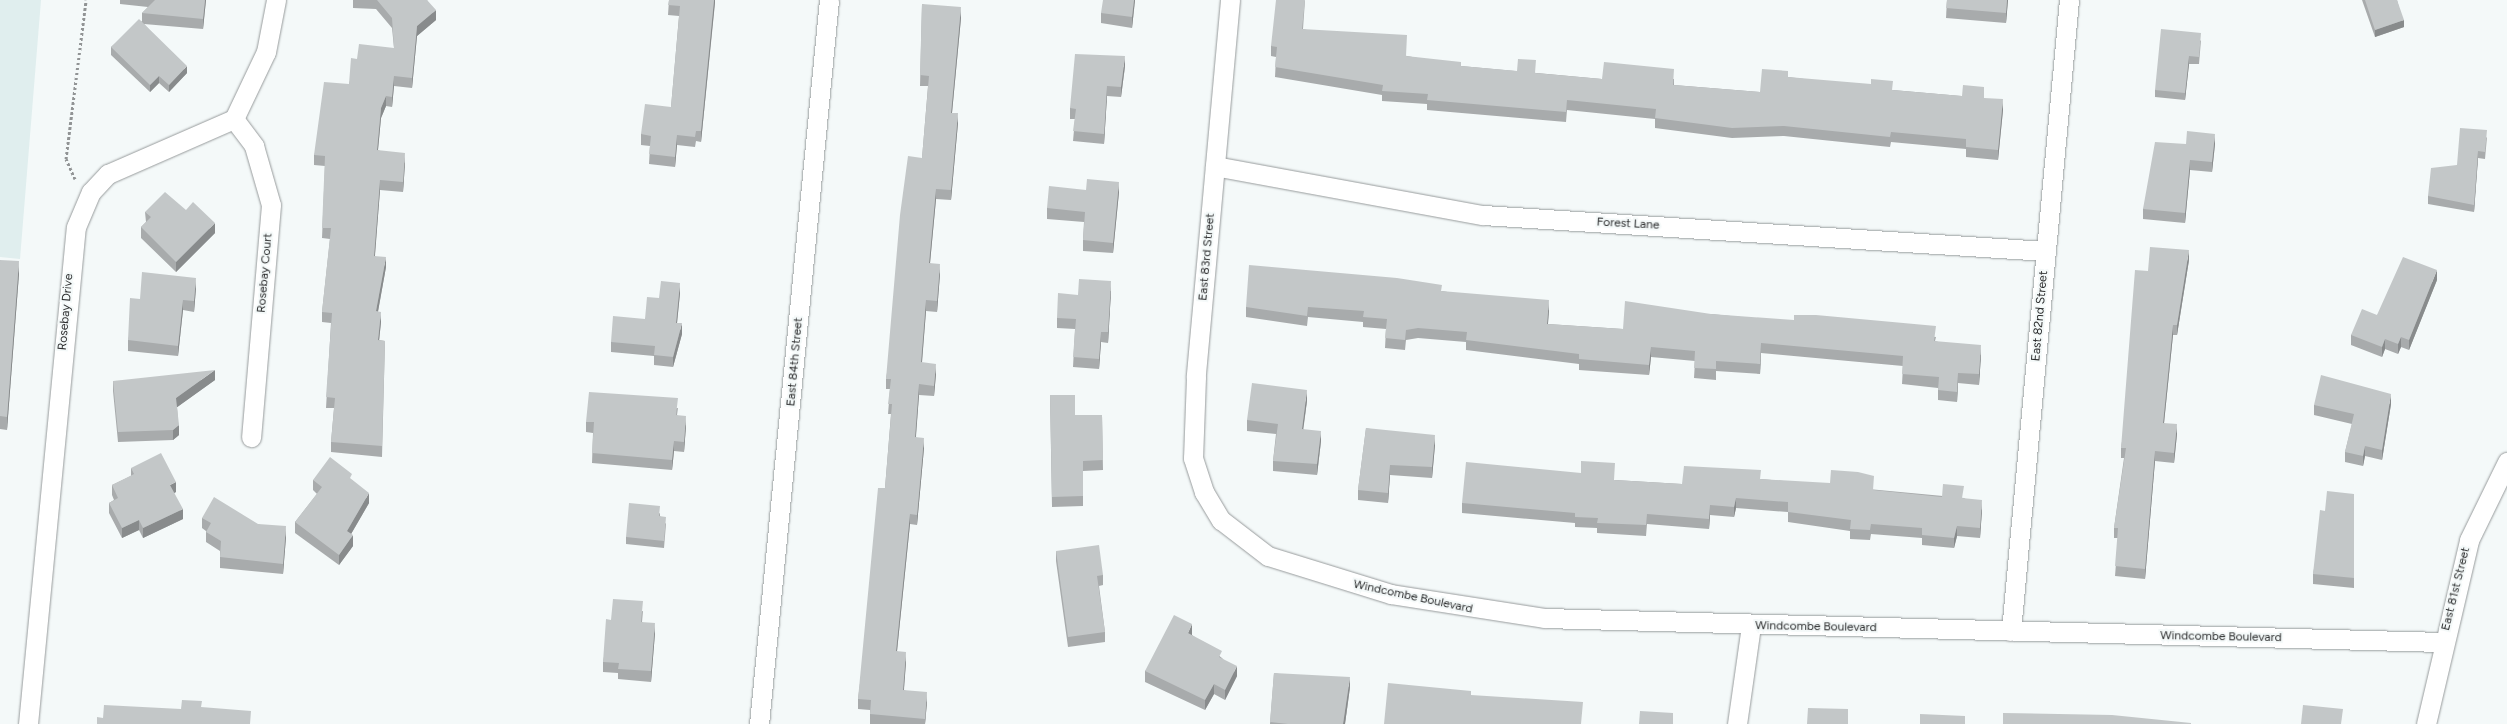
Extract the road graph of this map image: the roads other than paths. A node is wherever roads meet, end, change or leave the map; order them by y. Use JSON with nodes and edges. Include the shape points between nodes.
{"nodes":[{"id":1,"x":276,"y":0,"type":"edge"},
{"id":2,"x":829,"y":0,"type":"edge"},
{"id":3,"x":1230,"y":0,"type":"edge"},
{"id":4,"x":2069,"y":0,"type":"edge"},
{"id":5,"x":234,"y":119,"type":"junction"},
{"id":6,"x":1215,"y":166,"type":"junction"},
{"id":7,"x":2046,"y":251,"type":"junction"},
{"id":8,"x":251,"y":436,"type":"dead end"},
{"id":9,"x":2507,"y":462,"type":"edge"},
{"id":10,"x":1216,"y":510,"type":"joint"},
{"id":11,"x":1751,"y":626,"type":"junction"},
{"id":12,"x":2011,"y":631,"type":"junction"},
{"id":13,"x":2443,"y":642,"type":"junction"},
{"id":14,"x":28,"y":724,"type":"edge"},
{"id":15,"x":759,"y":724,"type":"edge"},
{"id":16,"x":1737,"y":724,"type":"edge"},
{"id":17,"x":2426,"y":724,"type":"edge"}],
"edges":[{"from":1,"to":5,"type":"street","via":[[266,52]]},
{"from":2,"to":15,"type":"street","name":"East 84th Street"},
{"from":3,"to":6,"type":"street","name":"East 83rd Street"},
{"from":4,"to":7,"type":"street","name":"East 82nd Street"},
{"from":5,"to":8,"type":"street","name":"Rosebay Court","via":[[254,146],[271,205]]},
{"from":5,"to":14,"type":"street","name":"Rosebay Drive","via":[[108,174],[91,192],[72,248]]},
{"from":6,"to":7,"type":"street","name":"Forest Lane","via":[[1490,216]]},
{"from":6,"to":10,"type":"street","name":"East 83rd Street","via":[[1192,434],[1200,482]]},
{"from":7,"to":12,"type":"street","name":"East 82nd Street"},
{"from":9,"to":13,"type":"street","name":"East 81st Street","via":[[2469,540]]},
{"from":10,"to":11,"type":"street","name":"Windcombe Boulevard","via":[[1241,539],[1273,558],[1406,597],[1544,618]]},
{"from":11,"to":12,"type":"street","name":"Windcombe Boulevard"},
{"from":11,"to":16,"type":"street"},
{"from":12,"to":13,"type":"street","name":"Windcombe Boulevard"},
{"from":13,"to":17,"type":"street","name":"East 81st Street"}]}
